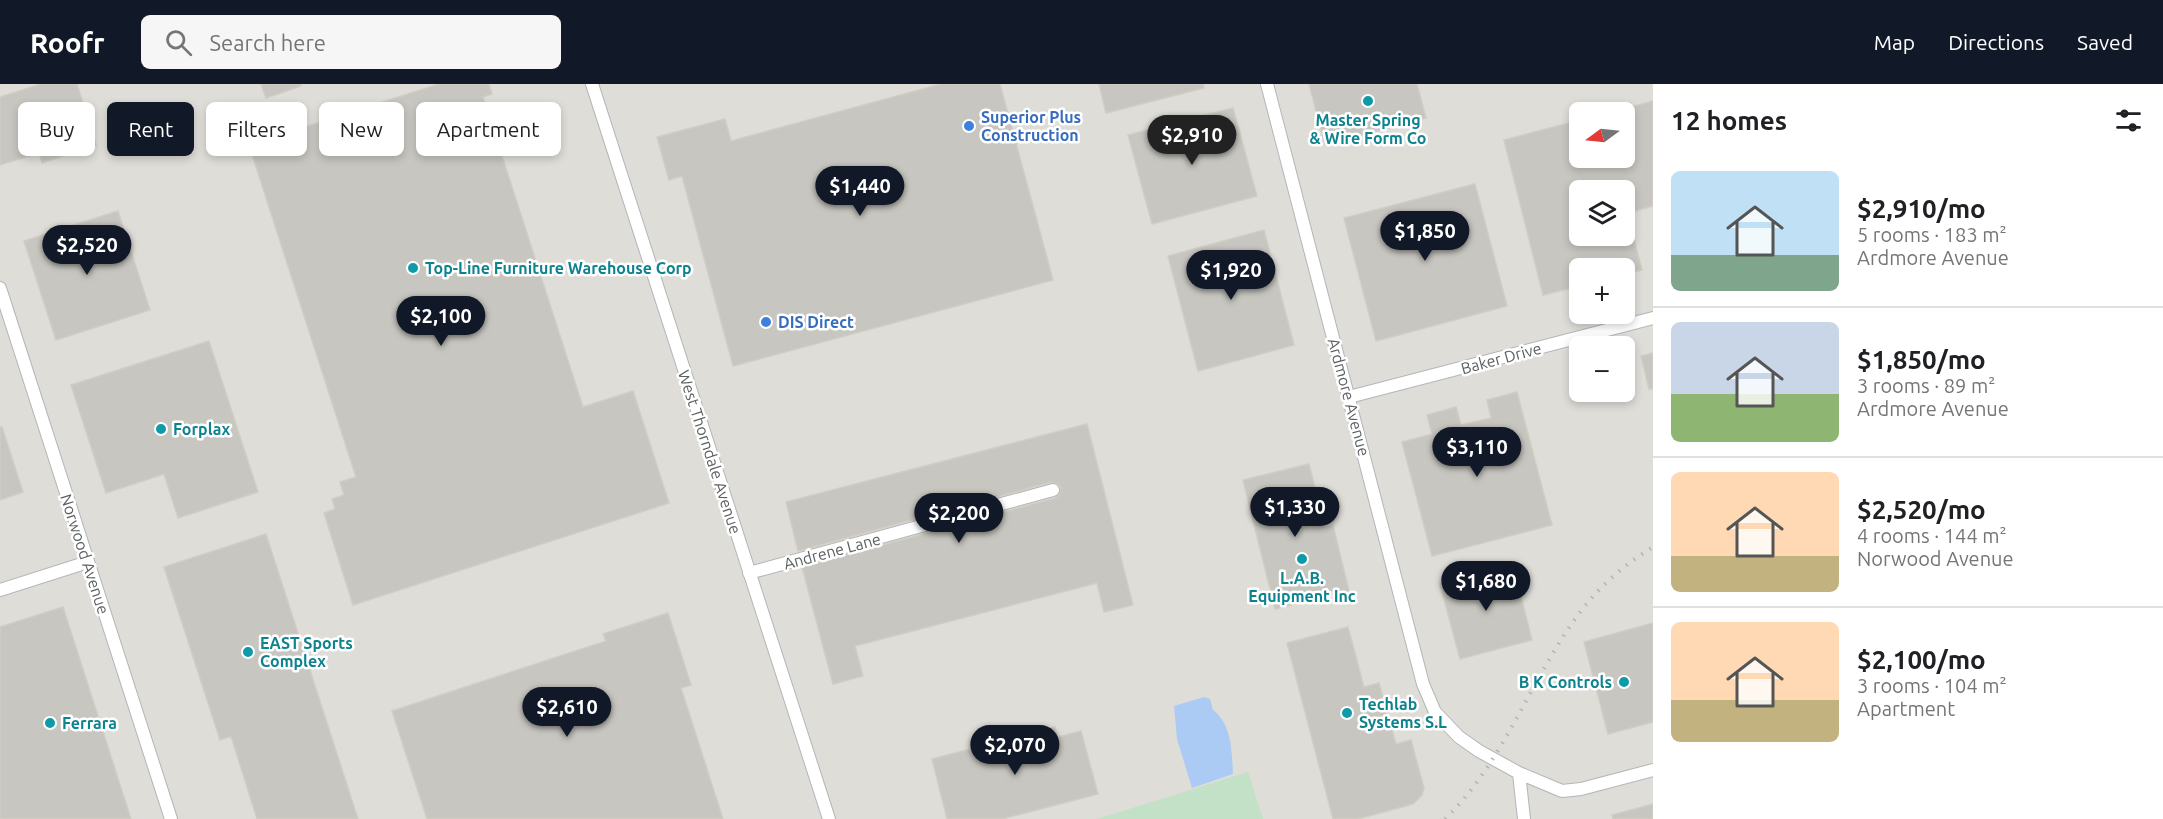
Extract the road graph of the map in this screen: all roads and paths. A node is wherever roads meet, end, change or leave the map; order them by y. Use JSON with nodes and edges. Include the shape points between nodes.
{"nodes":[{"id":1,"x":592,"y":84,"type":"edge"},
{"id":2,"x":1267,"y":84,"type":"edge"},
{"id":3,"x":0,"y":288,"type":"edge"},
{"id":4,"x":1653,"y":318,"type":"edge"},
{"id":5,"x":1349,"y":398,"type":"junction"},
{"id":6,"x":1053,"y":490,"type":"dead end"},
{"id":7,"x":88,"y":562,"type":"junction"},
{"id":8,"x":749,"y":573,"type":"junction"},
{"id":9,"x":0,"y":590,"type":"edge"},
{"id":10,"x":1653,"y":771,"type":"edge"},
{"id":11,"x":1519,"y":773,"type":"junction"},
{"id":12,"x":171,"y":819,"type":"edge"},
{"id":13,"x":829,"y":819,"type":"edge"},
{"id":14,"x":1524,"y":819,"type":"edge"}],
"edges":[{"from":1,"to":8,"type":"street","name":"West Thorndale Avenue"},
{"from":2,"to":5,"type":"street","name":"Ardmore Avenue"},
{"from":3,"to":7,"type":"street","name":"Norwood Avenue"},
{"from":4,"to":5,"type":"street","name":"Baker Drive"},
{"from":5,"to":11,"type":"street","name":"Ardmore Avenue","via":[[1423,684],[1435,712],[1459,737]]},
{"from":6,"to":8,"type":"street","name":"Andrene Lane"},
{"from":7,"to":9,"type":"street"},
{"from":7,"to":12,"type":"street","name":"Norwood Avenue"},
{"from":8,"to":13,"type":"street","name":"West Thorndale Avenue"},
{"from":10,"to":11,"type":"street","name":"Ardmore Avenue","via":[[1562,791]]},
{"from":11,"to":14,"type":"street"}]}
